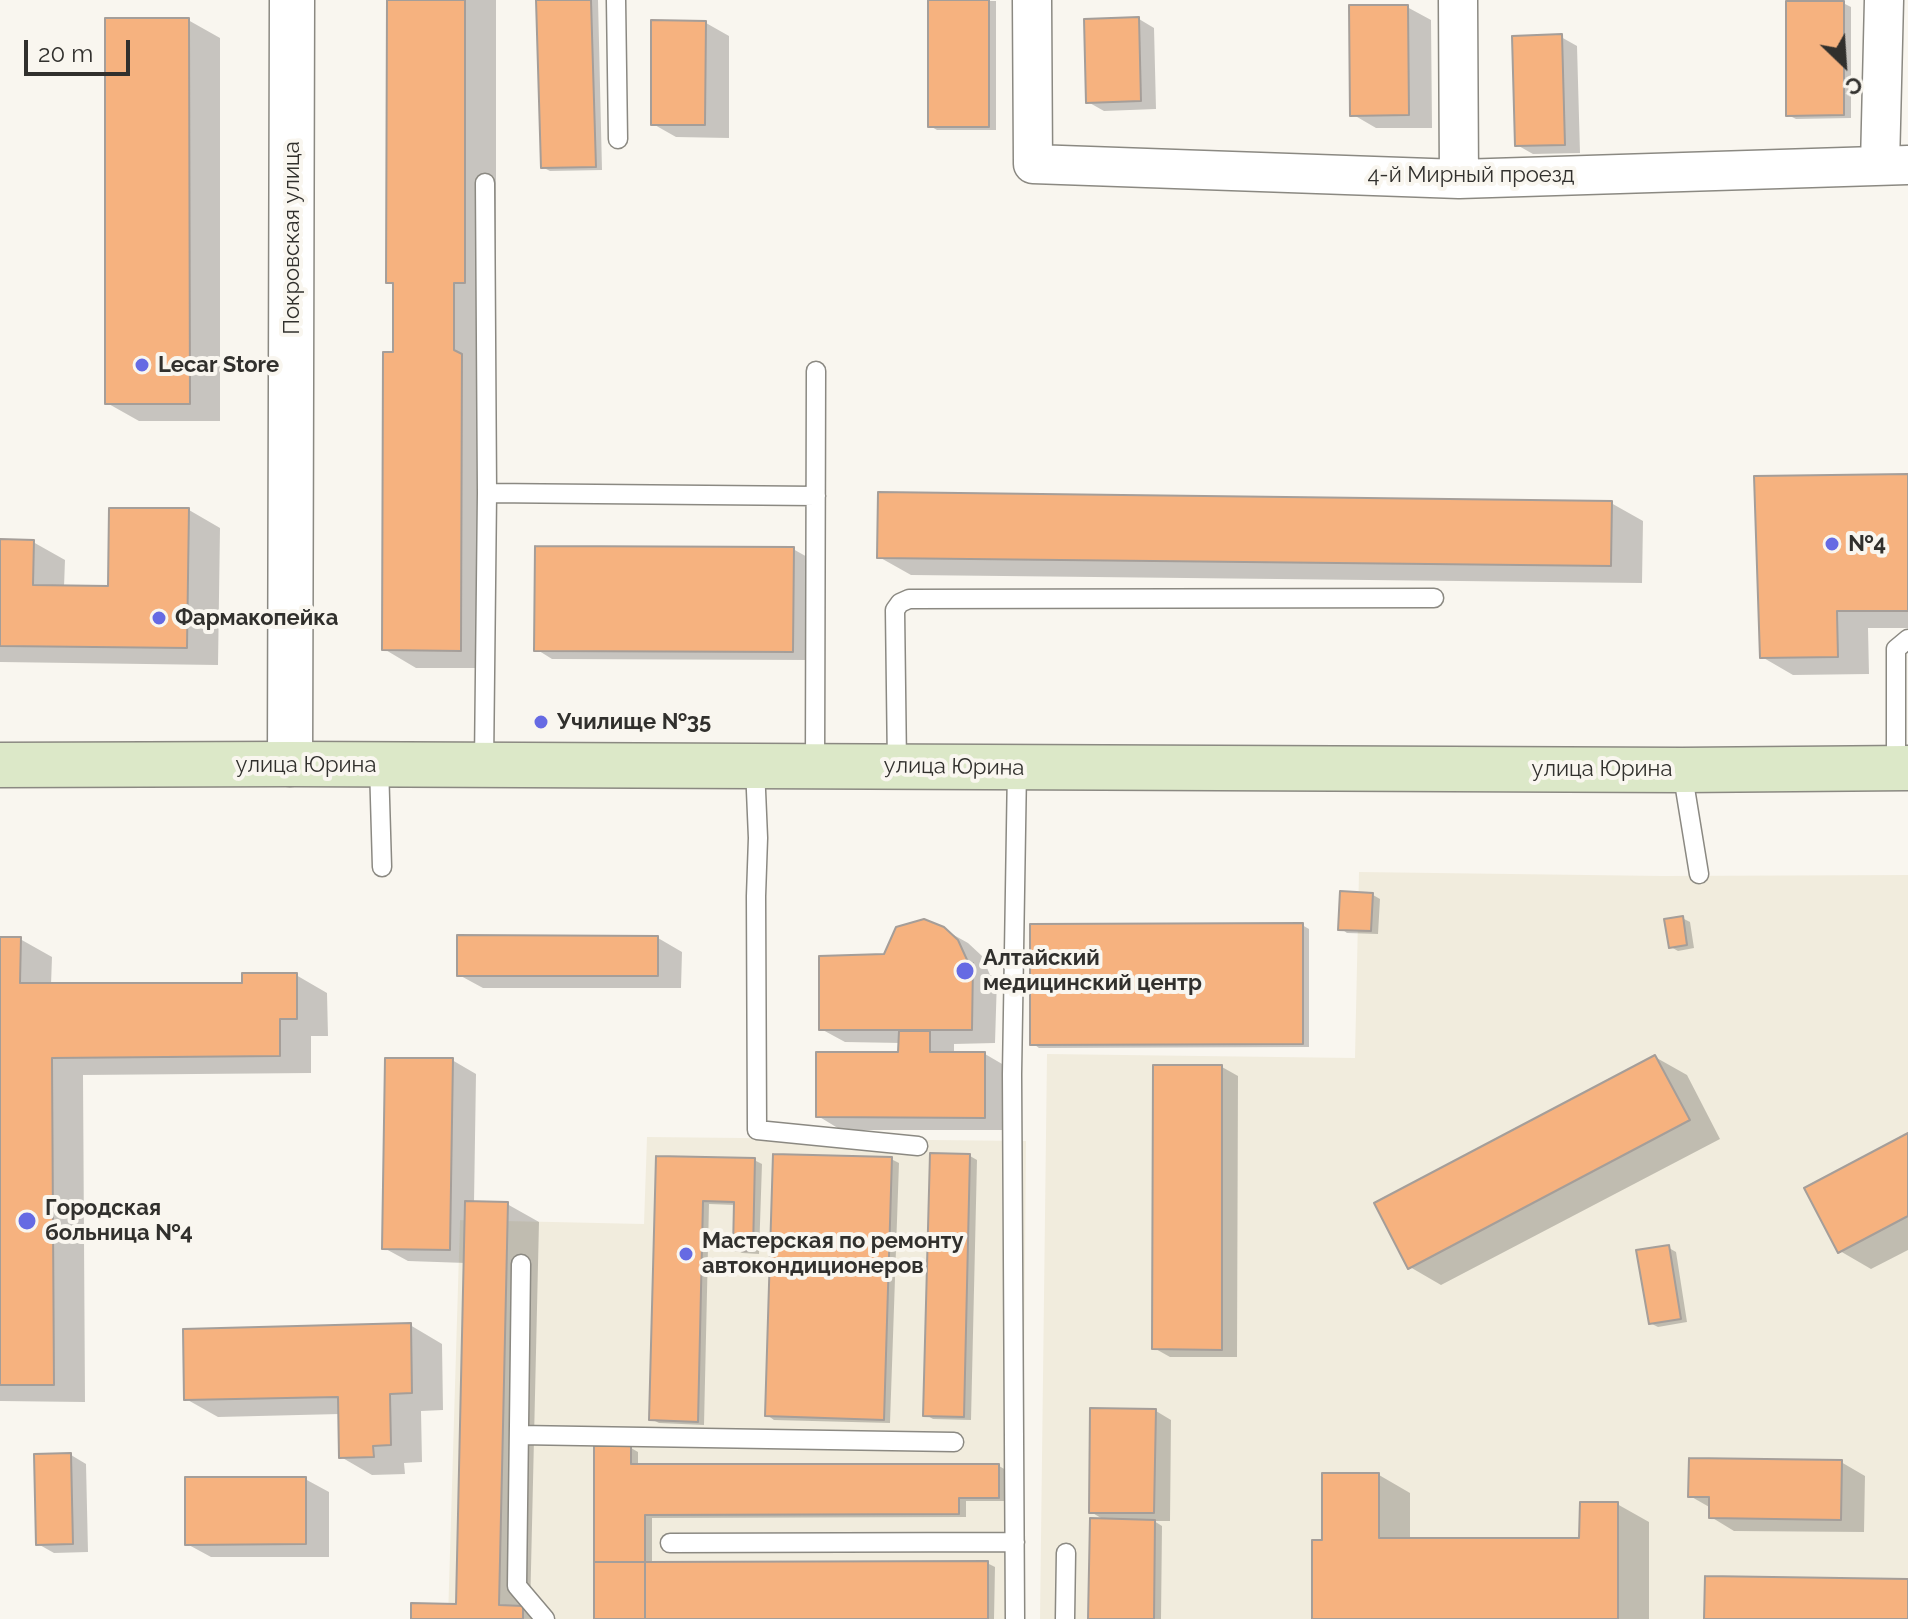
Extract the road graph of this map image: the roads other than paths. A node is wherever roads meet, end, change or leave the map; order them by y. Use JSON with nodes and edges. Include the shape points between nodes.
{"nodes":[{"id":1,"x":292,"y":0,"type":"edge"},
{"id":2,"x":616,"y":0,"type":"edge"},
{"id":3,"x":1032,"y":0,"type":"edge"},
{"id":4,"x":1458,"y":0,"type":"edge"},
{"id":5,"x":1884,"y":0,"type":"edge"},
{"id":6,"x":618,"y":139,"type":"dead end"},
{"id":7,"x":1894,"y":165,"type":"edge"},
{"id":8,"x":1459,"y":179,"type":"junction"},
{"id":9,"x":485,"y":183,"type":"dead end"},
{"id":10,"x":816,"y":371,"type":"dead end"},
{"id":11,"x":487,"y":493,"type":"junction"},
{"id":12,"x":816,"y":496,"type":"junction"},
{"id":13,"x":1434,"y":598,"type":"dead end"},
{"id":14,"x":1908,"y":639,"type":"edge"},
{"id":15,"x":290,"y":764,"type":"junction"},
{"id":16,"x":0,"y":765,"type":"edge"},
{"id":17,"x":379,"y":765,"type":"junction"},
{"id":18,"x":484,"y":765,"type":"junction"},
{"id":19,"x":815,"y":766,"type":"junction"},
{"id":20,"x":897,"y":766,"type":"junction"},
{"id":21,"x":755,"y":767,"type":"junction"},
{"id":22,"x":1017,"y":768,"type":"junction"},
{"id":23,"x":1902,"y":768,"type":"edge"},
{"id":24,"x":1682,"y":770,"type":"junction"},
{"id":25,"x":382,"y":867,"type":"dead end"},
{"id":26,"x":1699,"y":874,"type":"dead end"},
{"id":27,"x":918,"y":1146,"type":"dead end"},
{"id":28,"x":521,"y":1264,"type":"dead end"},
{"id":29,"x":519,"y":1435,"type":"junction"},
{"id":30,"x":954,"y":1442,"type":"dead end"},
{"id":31,"x":1015,"y":1542,"type":"junction"},
{"id":32,"x":670,"y":1543,"type":"dead end"},
{"id":33,"x":1066,"y":1553,"type":"dead end"},
{"id":34,"x":545,"y":1619,"type":"edge"},
{"id":35,"x":1015,"y":1619,"type":"edge"},
{"id":36,"x":1065,"y":1619,"type":"edge"}],
"edges":[{"from":1,"to":15,"type":"street","name":"Покровская улица"},
{"from":2,"to":6,"type":"lane"},
{"from":3,"to":8,"type":"street","name":"4-й Мирный проезд","via":[[1033,164]]},
{"from":4,"to":8,"type":"street"},
{"from":5,"to":7,"type":"street"},
{"from":7,"to":8,"type":"street","name":"4-й Мирный проезд"},
{"from":9,"to":11,"type":"lane"},
{"from":10,"to":12,"type":"lane"},
{"from":11,"to":12,"type":"lane"},
{"from":11,"to":18,"type":"lane"},
{"from":12,"to":19,"type":"lane"},
{"from":13,"to":20,"type":"lane","via":[[909,599],[895,610]]},
{"from":14,"to":23,"type":"lane","via":[[1896,649]]},
{"from":15,"to":16,"type":"main road","name":"улица Юрина"},
{"from":15,"to":17,"type":"main road","name":"улица Юрина"},
{"from":17,"to":18,"type":"main road","name":"улица Юрина"},
{"from":17,"to":25,"type":"lane"},
{"from":18,"to":21,"type":"main road","name":"улица Юрина"},
{"from":19,"to":20,"type":"main road","name":"улица Юрина"},
{"from":19,"to":21,"type":"main road","name":"улица Юрина"},
{"from":20,"to":22,"type":"main road","name":"улица Юрина"},
{"from":21,"to":27,"type":"lane","via":[[757,1130]]},
{"from":22,"to":24,"type":"main road","name":"улица Юрина"},
{"from":22,"to":31,"type":"lane","via":[[1012,1074]]},
{"from":23,"to":24,"type":"main road","name":"улица Юрина"},
{"from":24,"to":26,"type":"lane"},
{"from":28,"to":29,"type":"lane"},
{"from":29,"to":30,"type":"lane"},
{"from":29,"to":34,"type":"lane","via":[[517,1586]]},
{"from":31,"to":32,"type":"lane"},
{"from":31,"to":35,"type":"lane"},
{"from":33,"to":36,"type":"lane"}]}
